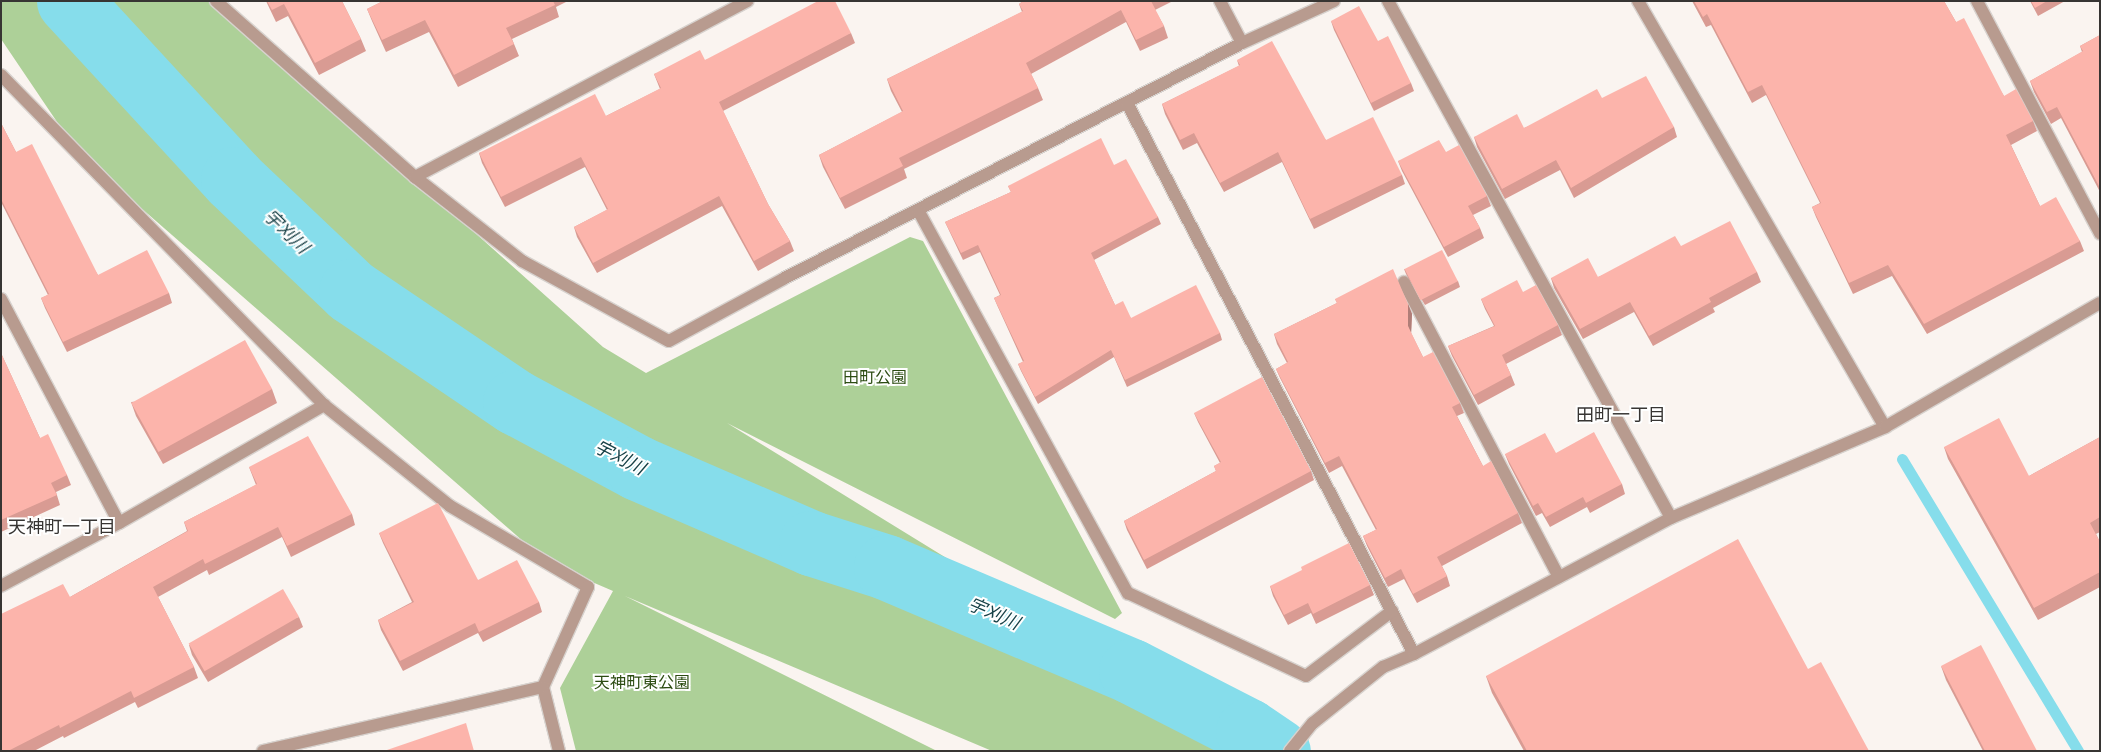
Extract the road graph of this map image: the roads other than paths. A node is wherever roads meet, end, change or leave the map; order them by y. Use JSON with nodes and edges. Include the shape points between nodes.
{"nodes":[{"id":1,"x":216,"y":1,"type":"edge"},
{"id":2,"x":747,"y":1,"type":"edge"},
{"id":3,"x":1220,"y":1,"type":"edge"},
{"id":4,"x":1334,"y":1,"type":"edge"},
{"id":5,"x":1388,"y":1,"type":"edge"},
{"id":6,"x":1638,"y":1,"type":"edge"},
{"id":7,"x":1977,"y":1,"type":"edge"},
{"id":8,"x":1242,"y":43,"type":"junction"},
{"id":9,"x":1,"y":75,"type":"edge"},
{"id":10,"x":1126,"y":103,"type":"junction"},
{"id":11,"x":415,"y":177,"type":"junction"},
{"id":12,"x":919,"y":212,"type":"junction"},
{"id":13,"x":2100,"y":233,"type":"edge"},
{"id":14,"x":1404,"y":282,"type":"edge"},
{"id":15,"x":1,"y":299,"type":"edge"},
{"id":16,"x":2100,"y":302,"type":"edge"},
{"id":17,"x":324,"y":406,"type":"junction"},
{"id":18,"x":1886,"y":427,"type":"junction"},
{"id":19,"x":1671,"y":518,"type":"junction"},
{"id":20,"x":119,"y":523,"type":"junction"},
{"id":21,"x":1559,"y":577,"type":"junction"},
{"id":22,"x":1,"y":586,"type":"edge"},
{"id":23,"x":1392,"y":611,"type":"junction"},
{"id":24,"x":1414,"y":654,"type":"junction"},
{"id":25,"x":543,"y":687,"type":"junction"},
{"id":26,"x":263,"y":751,"type":"edge"},
{"id":27,"x":559,"y":751,"type":"edge"},
{"id":28,"x":1290,"y":751,"type":"edge"}],
"edges":[{"from":1,"to":11,"type":"street"},
{"from":2,"to":11,"type":"street"},
{"from":3,"to":8,"type":"street"},
{"from":4,"to":8,"type":"street"},
{"from":5,"to":19,"type":"street"},
{"from":6,"to":18,"type":"street"},
{"from":7,"to":13,"type":"street"},
{"from":8,"to":10,"type":"street"},
{"from":9,"to":17,"type":"street"},
{"from":10,"to":12,"type":"street"},
{"from":10,"to":23,"type":"street"},
{"from":11,"to":12,"type":"street","via":[[522,261],[669,342],[782,279]]},
{"from":12,"to":23,"type":"street","via":[[1128,593],[1306,676]]},
{"from":14,"to":21,"type":"street"},
{"from":15,"to":20,"type":"street"},
{"from":16,"to":18,"type":"street"},
{"from":17,"to":20,"type":"street"},
{"from":17,"to":25,"type":"street","via":[[450,506],[588,587]]},
{"from":18,"to":19,"type":"street"},
{"from":19,"to":21,"type":"street"},
{"from":20,"to":22,"type":"street"},
{"from":21,"to":24,"type":"street"},
{"from":23,"to":24,"type":"street"},
{"from":24,"to":28,"type":"street","via":[[1383,666],[1313,723]]},
{"from":25,"to":26,"type":"street"},
{"from":25,"to":27,"type":"street"}]}
